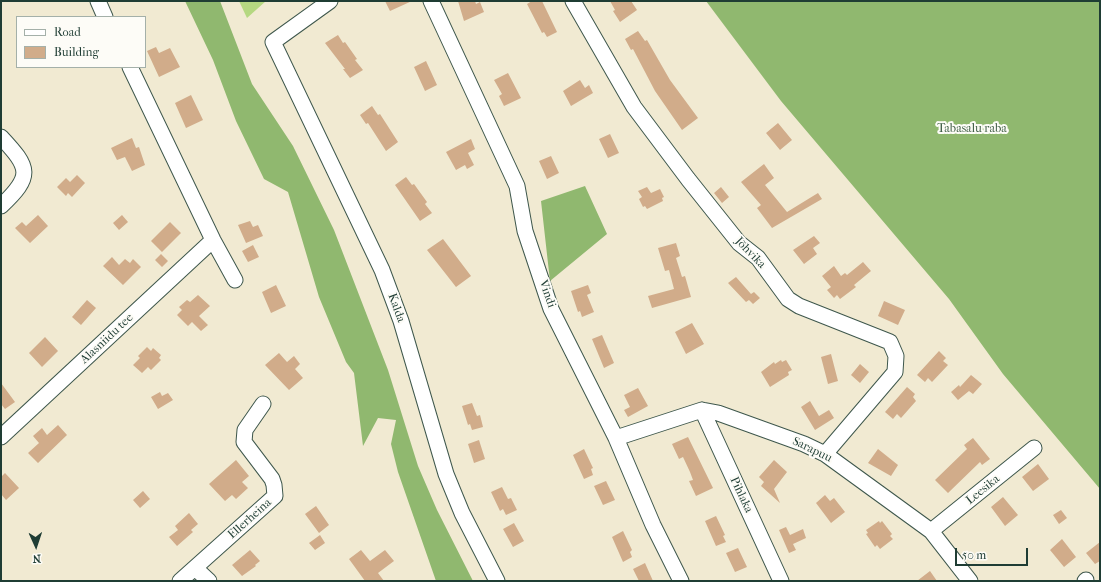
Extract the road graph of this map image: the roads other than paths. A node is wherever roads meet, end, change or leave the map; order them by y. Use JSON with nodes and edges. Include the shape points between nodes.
{"nodes":[{"id":1,"x":98,"y":1,"type":"edge"},
{"id":2,"x":330,"y":1,"type":"edge"},
{"id":3,"x":431,"y":1,"type":"edge"},
{"id":4,"x":573,"y":1,"type":"edge"},
{"id":5,"x":105,"y":16,"type":"edge"},
{"id":6,"x":130,"y":68,"type":"edge"},
{"id":7,"x":1,"y":137,"type":"edge"},
{"id":8,"x":1,"y":206,"type":"edge"},
{"id":9,"x":213,"y":240,"type":"junction"},
{"id":10,"x":236,"y":280,"type":"dead end"},
{"id":11,"x":262,"y":404,"type":"dead end"},
{"id":12,"x":702,"y":410,"type":"junction"},
{"id":13,"x":2,"y":434,"type":"edge"},
{"id":14,"x":616,"y":438,"type":"junction"},
{"id":15,"x":1034,"y":448,"type":"dead end"},
{"id":16,"x":825,"y":454,"type":"junction"},
{"id":17,"x":931,"y":531,"type":"junction"},
{"id":18,"x":195,"y":568,"type":"junction"},
{"id":19,"x":180,"y":581,"type":"edge"},
{"id":20,"x":209,"y":581,"type":"edge"},
{"id":21,"x":497,"y":581,"type":"edge"},
{"id":22,"x":681,"y":581,"type":"edge"},
{"id":23,"x":781,"y":581,"type":"edge"},
{"id":24,"x":970,"y":581,"type":"edge"}],
"edges":[{"from":1,"to":5,"type":"street"},
{"from":2,"to":21,"type":"street","name":"Kalda","via":[[273,42],[382,270],[401,321],[446,474],[462,513]]},
{"from":3,"to":14,"type":"street","name":"Vindi","via":[[517,186],[526,230],[551,309]]},
{"from":4,"to":16,"type":"street","name":"Jõhvika","via":[[634,107],[738,243],[758,258],[788,299],[799,306],[890,342],[896,356],[895,372]]},
{"from":6,"to":9,"type":"street"},
{"from":7,"to":8,"type":"street","via":[[18,156],[24,168],[25,178],[18,190]]},
{"from":9,"to":10,"type":"street"},
{"from":9,"to":13,"type":"street","name":"Alasniidu tee"},
{"from":11,"to":18,"type":"street","name":"Ellerheina","via":[[245,430],[244,442],[272,479],[275,496]]},
{"from":12,"to":14,"type":"street"},
{"from":12,"to":16,"type":"street","name":"Sarapuu","via":[[718,413]]},
{"from":12,"to":23,"type":"street","name":"Pihlaka"},
{"from":14,"to":22,"type":"street","name":"Vindi","via":[[653,525]]},
{"from":15,"to":17,"type":"street","name":"Leesika"},
{"from":16,"to":17,"type":"street","name":"Sarapuu"},
{"from":17,"to":24,"type":"street","name":"Sarapuu"},
{"from":18,"to":19,"type":"street","name":"Ellerheina"},
{"from":18,"to":20,"type":"street"}]}
